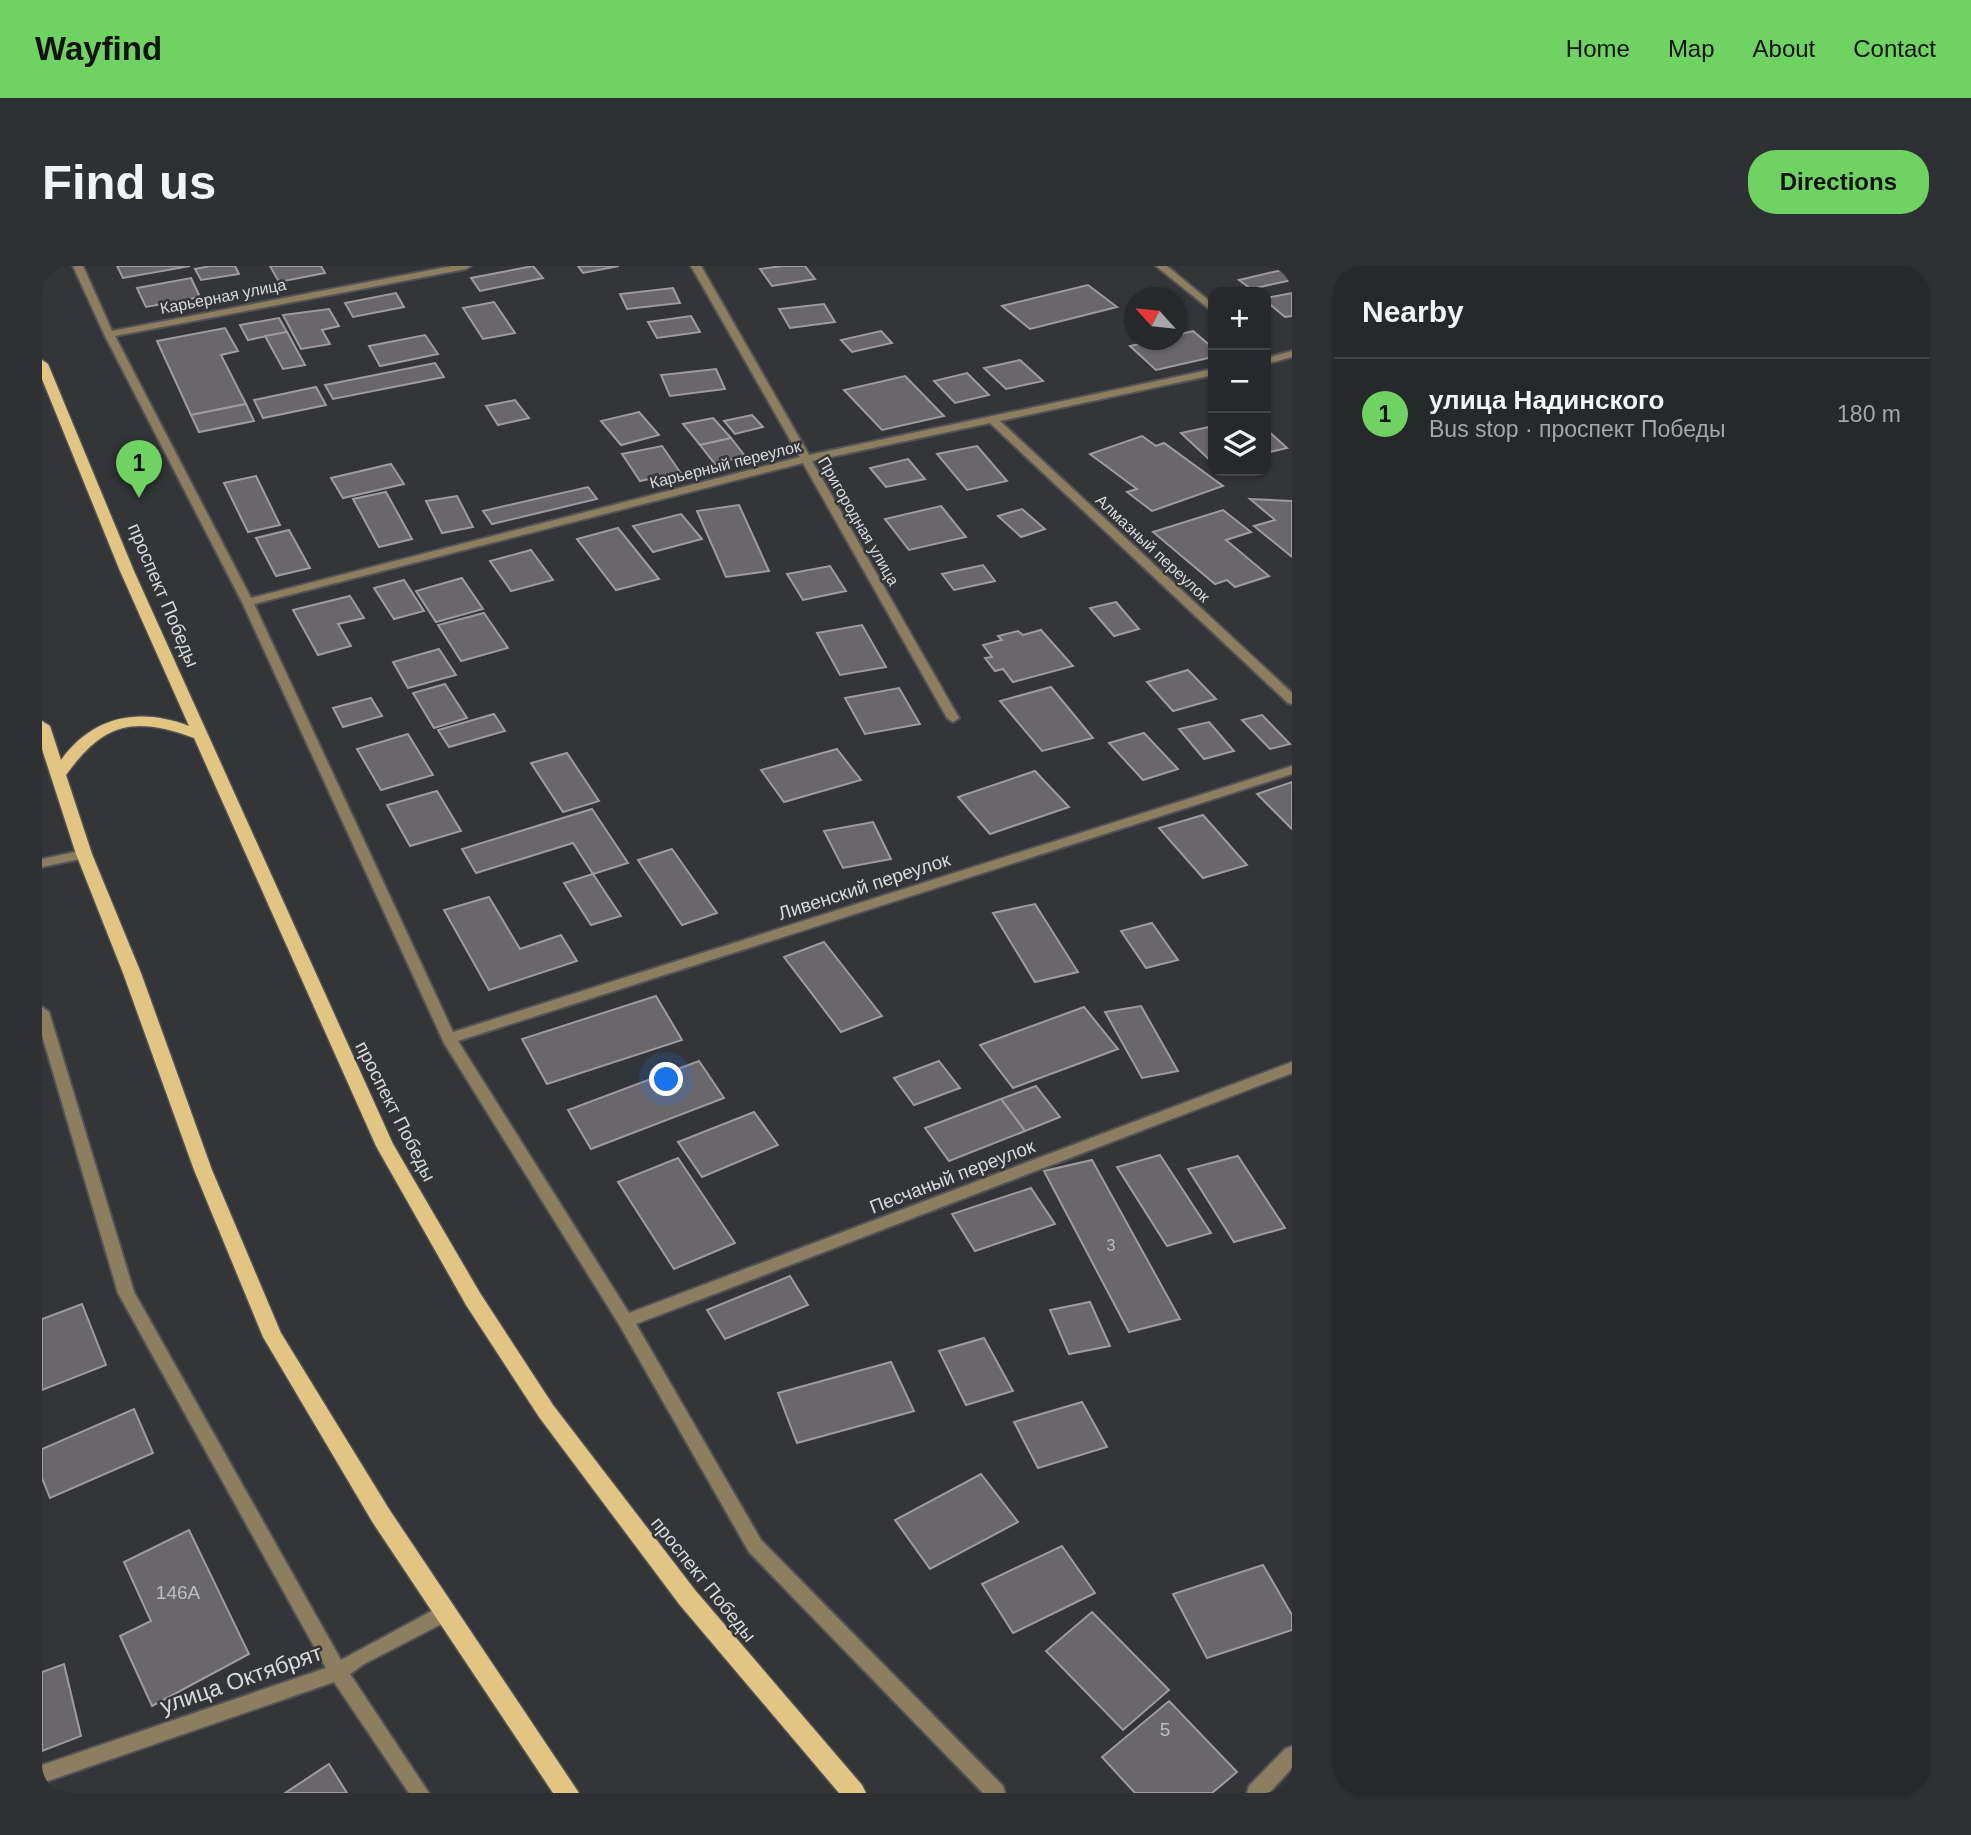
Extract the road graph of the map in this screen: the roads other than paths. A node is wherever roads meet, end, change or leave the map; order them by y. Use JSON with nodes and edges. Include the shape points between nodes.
{"nodes":[{"id":1,"x":78,"y":266,"type":"edge"},
{"id":2,"x":466,"y":266,"type":"edge"},
{"id":3,"x":696,"y":266,"type":"edge"},
{"id":4,"x":1161,"y":266,"type":"edge"},
{"id":5,"x":1208,"y":305,"type":"edge"},
{"id":6,"x":109,"y":334,"type":"junction"},
{"id":7,"x":1292,"y":355,"type":"edge"},
{"id":8,"x":1271,"y":357,"type":"edge"},
{"id":9,"x":42,"y":364,"type":"edge"},
{"id":10,"x":1208,"y":373,"type":"edge"},
{"id":11,"x":992,"y":419,"type":"junction"},
{"id":12,"x":805,"y":459,"type":"junction"},
{"id":13,"x":248,"y":603,"type":"junction"},
{"id":14,"x":1292,"y":699,"type":"edge"},
{"id":15,"x":953,"y":718,"type":"dead end"},
{"id":16,"x":42,"y":726,"type":"edge"},
{"id":17,"x":200,"y":735,"type":"junction"},
{"id":18,"x":1292,"y":770,"type":"edge"},
{"id":19,"x":59,"y":774,"type":"junction"},
{"id":20,"x":84,"y":854,"type":"junction"},
{"id":21,"x":42,"y":863,"type":"edge"},
{"id":22,"x":42,"y":1012,"type":"edge"},
{"id":23,"x":449,"y":1040,"type":"junction"},
{"id":24,"x":1292,"y":1067,"type":"edge"},
{"id":25,"x":626,"y":1321,"type":"junction"},
{"id":26,"x":447,"y":1612,"type":"junction"},
{"id":27,"x":338,"y":1672,"type":"junction"},
{"id":28,"x":1292,"y":1755,"type":"edge"},
{"id":29,"x":42,"y":1774,"type":"edge"},
{"id":30,"x":420,"y":1793,"type":"edge"},
{"id":31,"x":567,"y":1793,"type":"edge"},
{"id":32,"x":854,"y":1793,"type":"edge"},
{"id":33,"x":996,"y":1793,"type":"edge"},
{"id":34,"x":1255,"y":1793,"type":"edge"}],
"edges":[{"from":1,"to":6,"type":"street"},
{"from":2,"to":6,"type":"street","name":"Карьерная улица"},
{"from":3,"to":12,"type":"street","name":"Пригородная улица"},
{"from":4,"to":5,"type":"street"},
{"from":6,"to":13,"type":"street"},
{"from":7,"to":8,"type":"street"},
{"from":9,"to":17,"type":"main road","name":"проспект Победы"},
{"from":10,"to":11,"type":"street","name":"Карьерный переулок"},
{"from":11,"to":12,"type":"street","name":"Карьерный переулок"},
{"from":11,"to":14,"type":"street","name":"Алмазный переулок"},
{"from":12,"to":13,"type":"street","name":"Карьерный переулок"},
{"from":12,"to":15,"type":"street","name":"Пригородная улица"},
{"from":13,"to":23,"type":"street"},
{"from":16,"to":19,"type":"main road"},
{"from":17,"to":19,"type":"main road","via":[[146,718],[120,721],[88,738]]},
{"from":17,"to":32,"type":"main road","name":"проспект Победы","via":[[385,1146],[473,1299],[546,1411],[630,1525]]},
{"from":18,"to":23,"type":"street","name":"Ливенский переулок"},
{"from":19,"to":20,"type":"main road"},
{"from":20,"to":21,"type":"street"},
{"from":20,"to":26,"type":"main road","via":[[203,1170],[273,1337],[381,1516]]},
{"from":22,"to":27,"type":"street","via":[[126,1293]]},
{"from":23,"to":25,"type":"street"},
{"from":24,"to":25,"type":"street","name":"Песчаный переулок"},
{"from":25,"to":33,"type":"street","via":[[755,1546]]},
{"from":26,"to":27,"type":"street","name":"улица Октябрят"},
{"from":26,"to":31,"type":"main road"},
{"from":27,"to":29,"type":"street","name":"улица Октябрят"},
{"from":27,"to":30,"type":"street"},
{"from":28,"to":34,"type":"street"}]}
